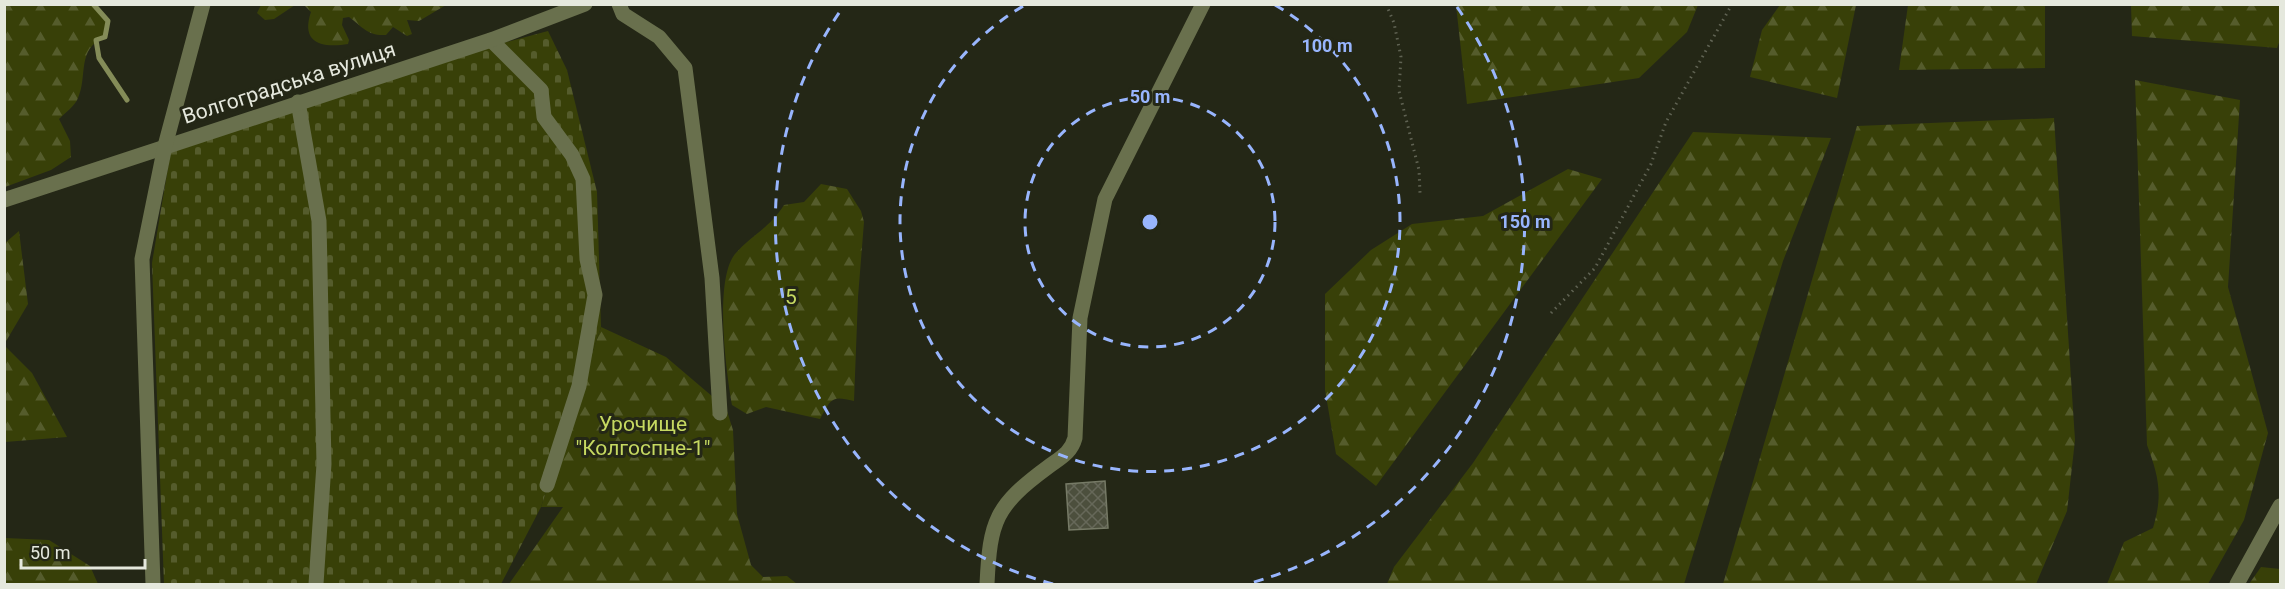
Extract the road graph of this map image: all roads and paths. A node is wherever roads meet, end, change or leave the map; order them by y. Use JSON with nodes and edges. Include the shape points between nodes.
{"nodes":[{"id":1,"x":203,"y":4,"type":"edge"},
{"id":2,"x":585,"y":4,"type":"edge"},
{"id":3,"x":619,"y":4,"type":"edge"},
{"id":4,"x":1203,"y":4,"type":"edge"},
{"id":5,"x":1386,"y":4,"type":"edge"},
{"id":6,"x":1732,"y":4,"type":"edge"},
{"id":7,"x":491,"y":40,"type":"junction"},
{"id":8,"x":298,"y":102,"type":"junction"},
{"id":9,"x":165,"y":146,"type":"junction"},
{"id":10,"x":1420,"y":193,"type":"dead end"},
{"id":11,"x":4,"y":200,"type":"edge"},
{"id":12,"x":1551,"y":313,"type":"dead end"},
{"id":13,"x":720,"y":413,"type":"dead end"},
{"id":14,"x":547,"y":485,"type":"dead end"},
{"id":15,"x":2280,"y":506,"type":"edge"},
{"id":16,"x":153,"y":585,"type":"edge"},
{"id":17,"x":316,"y":585,"type":"edge"},
{"id":18,"x":987,"y":585,"type":"edge"},
{"id":19,"x":2237,"y":585,"type":"edge"}],
"edges":[{"from":1,"to":9,"type":"street"},
{"from":2,"to":7,"type":"street","name":"Волгоградська вулиця"},
{"from":3,"to":13,"type":"street","via":[[623,14],[659,37],[685,68],[712,278]]},
{"from":4,"to":18,"type":"street","via":[[1105,199],[1080,318],[1072,450],[1031,480],[994,522]]},
{"from":5,"to":10,"type":"path","via":[[1401,57],[1399,91],[1419,170]]},
{"from":6,"to":12,"type":"path","via":[[1666,122],[1651,164],[1595,268]]},
{"from":7,"to":8,"type":"street","name":"Волгоградська вулиця"},
{"from":7,"to":14,"type":"street","via":[[541,90],[544,117],[572,155],[583,179],[587,259],[595,295],[579,386]]},
{"from":8,"to":9,"type":"street","name":"Волгоградська вулиця"},
{"from":8,"to":17,"type":"street","via":[[319,221],[324,464]]},
{"from":9,"to":11,"type":"street","name":"Волгоградська вулиця"},
{"from":9,"to":16,"type":"street","via":[[142,259]]},
{"from":15,"to":19,"type":"street"}]}
